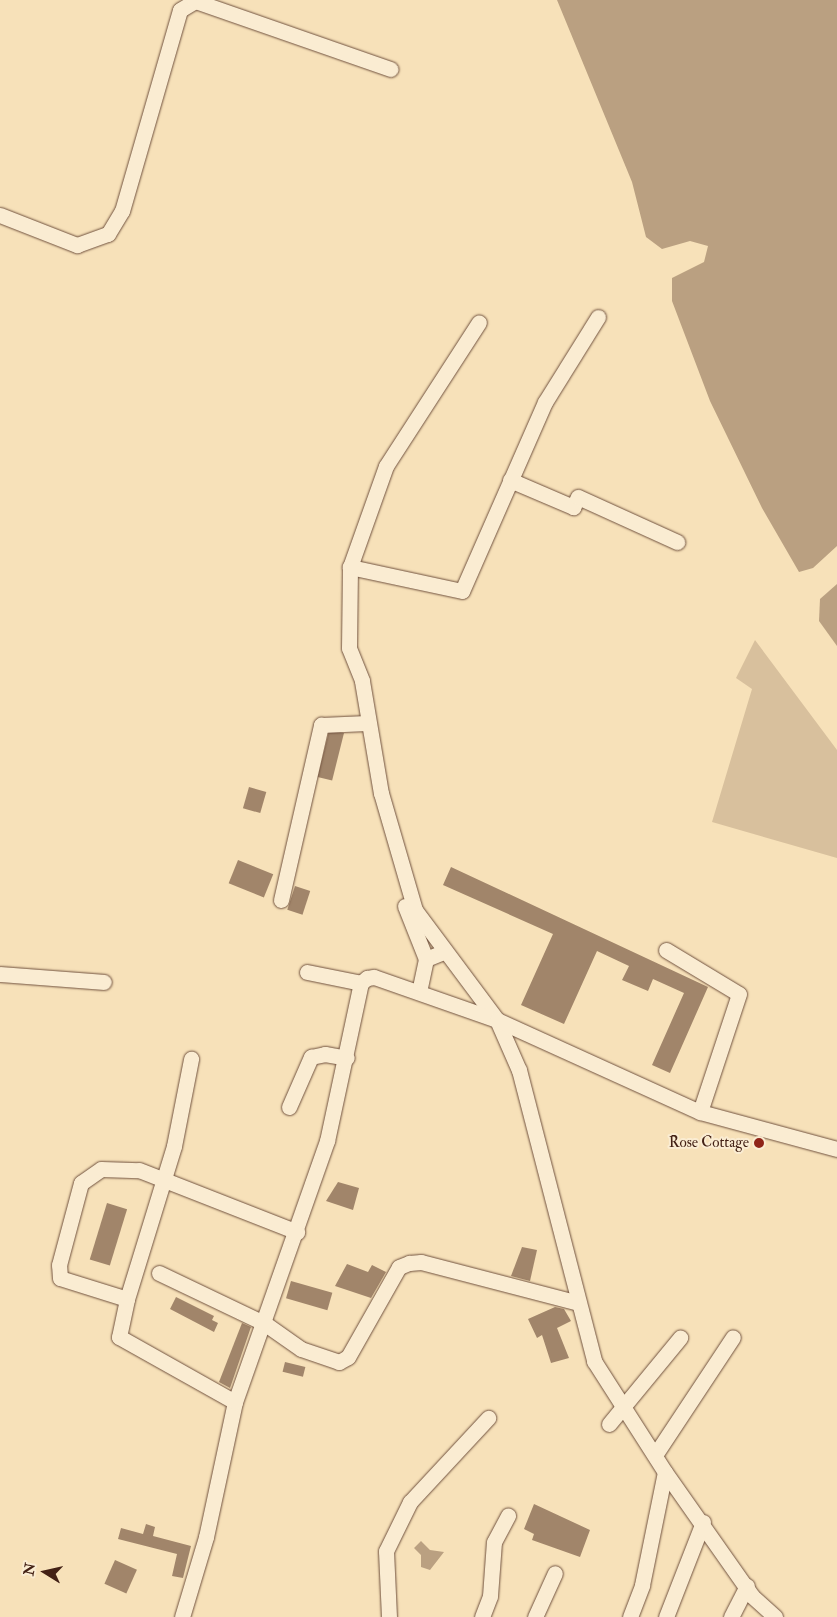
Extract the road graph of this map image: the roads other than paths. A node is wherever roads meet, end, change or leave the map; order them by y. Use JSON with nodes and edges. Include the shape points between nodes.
{"nodes":[{"id":1,"x":390,"y":69,"type":"dead end"},
{"id":2,"x":0,"y":215,"type":"edge"},
{"id":3,"x":598,"y":317,"type":"dead end"},
{"id":4,"x":479,"y":322,"type":"dead end"},
{"id":5,"x":510,"y":480,"type":"junction"},
{"id":6,"x":677,"y":542,"type":"dead end"},
{"id":7,"x":350,"y":566,"type":"junction"},
{"id":8,"x":367,"y":723,"type":"junction"},
{"id":9,"x":380,"y":823,"type":"dead end"},
{"id":10,"x":281,"y":900,"type":"dead end"},
{"id":11,"x":666,"y":950,"type":"dead end"},
{"id":12,"x":443,"y":952,"type":"junction"},
{"id":13,"x":426,"y":959,"type":"junction"},
{"id":14,"x":307,"y":972,"type":"dead end"},
{"id":15,"x":0,"y":974,"type":"edge"},
{"id":16,"x":104,"y":982,"type":"dead end"},
{"id":17,"x":361,"y":983,"type":"junction"},
{"id":18,"x":419,"y":992,"type":"junction"},
{"id":19,"x":497,"y":1020,"type":"junction"},
{"id":20,"x":190,"y":1058,"type":"dead end"},
{"id":21,"x":347,"y":1058,"type":"junction"},
{"id":22,"x":289,"y":1107,"type":"dead end"},
{"id":23,"x":700,"y":1112,"type":"junction"},
{"id":24,"x":837,"y":1149,"type":"edge"},
{"id":25,"x":166,"y":1178,"type":"junction"},
{"id":26,"x":297,"y":1232,"type":"junction"},
{"id":27,"x":159,"y":1273,"type":"dead end"},
{"id":28,"x":127,"y":1299,"type":"junction"},
{"id":29,"x":578,"y":1303,"type":"junction"},
{"id":30,"x":264,"y":1323,"type":"junction"},
{"id":31,"x":733,"y":1337,"type":"dead end"},
{"id":32,"x":680,"y":1338,"type":"dead end"},
{"id":33,"x":235,"y":1402,"type":"junction"},
{"id":34,"x":622,"y":1407,"type":"junction"},
{"id":35,"x":488,"y":1418,"type":"dead end"},
{"id":36,"x":609,"y":1424,"type":"dead end"},
{"id":37,"x":655,"y":1455,"type":"junction"},
{"id":38,"x":665,"y":1472,"type":"junction"},
{"id":39,"x":508,"y":1516,"type":"dead end"},
{"id":40,"x":703,"y":1522,"type":"junction"},
{"id":41,"x":555,"y":1573,"type":"dead end"},
{"id":42,"x":747,"y":1586,"type":"junction"},
{"id":43,"x":182,"y":1617,"type":"edge"},
{"id":44,"x":389,"y":1617,"type":"edge"},
{"id":45,"x":482,"y":1617,"type":"edge"},
{"id":46,"x":535,"y":1617,"type":"edge"},
{"id":47,"x":630,"y":1617,"type":"edge"},
{"id":48,"x":666,"y":1617,"type":"edge"},
{"id":49,"x":731,"y":1617,"type":"edge"},
{"id":50,"x":775,"y":1617,"type":"edge"}],
"edges":[{"from":1,"to":2,"type":"street","via":[[195,1],[180,10],[122,211],[108,234],[77,245]]},
{"from":3,"to":5,"type":"street","via":[[545,402]]},
{"from":4,"to":7,"type":"street","via":[[386,466]]},
{"from":5,"to":6,"type":"street","via":[[573,508],[578,497]]},
{"from":5,"to":7,"type":"street","via":[[460,593]]},
{"from":7,"to":8,"type":"street","via":[[349,648],[362,681]]},
{"from":8,"to":10,"type":"street","via":[[321,725]]},
{"from":8,"to":12,"type":"street","via":[[400,866],[415,910]]},
{"from":9,"to":13,"type":"street","via":[[390,865]]},
{"from":11,"to":23,"type":"street","via":[[740,994]]},
{"from":12,"to":13,"type":"street"},
{"from":12,"to":19,"type":"street"},
{"from":13,"to":18,"type":"street"},
{"from":14,"to":17,"type":"street"},
{"from":15,"to":16,"type":"street"},
{"from":17,"to":18,"type":"street","via":[[374,977]]},
{"from":17,"to":21,"type":"street"},
{"from":18,"to":19,"type":"street"},
{"from":19,"to":23,"type":"street"},
{"from":19,"to":29,"type":"street","via":[[519,1070]]},
{"from":20,"to":25,"type":"street"},
{"from":21,"to":22,"type":"street","via":[[325,1054],[311,1057]]},
{"from":21,"to":26,"type":"street","via":[[328,1141]]},
{"from":23,"to":24,"type":"street"},
{"from":25,"to":26,"type":"street"},
{"from":25,"to":28,"type":"street"},
{"from":25,"to":28,"type":"street","via":[[119,1167],[101,1169],[89,1174],[78,1193],[58,1273],[66,1283]]},
{"from":26,"to":30,"type":"street"},
{"from":27,"to":30,"type":"street"},
{"from":28,"to":33,"type":"street","via":[[119,1337]]},
{"from":29,"to":30,"type":"street","via":[[421,1262],[399,1268],[344,1361],[315,1355]]},
{"from":29,"to":34,"type":"street","via":[[594,1362]]},
{"from":30,"to":33,"type":"street"},
{"from":31,"to":37,"type":"street"},
{"from":32,"to":34,"type":"street"},
{"from":33,"to":43,"type":"street","via":[[206,1537]]},
{"from":34,"to":36,"type":"street"},
{"from":34,"to":37,"type":"street"},
{"from":35,"to":44,"type":"street","via":[[410,1502],[386,1551]]},
{"from":37,"to":38,"type":"street"},
{"from":38,"to":40,"type":"street"},
{"from":38,"to":47,"type":"street","via":[[642,1585]]},
{"from":39,"to":45,"type":"street","via":[[494,1542],[490,1596]]},
{"from":40,"to":42,"type":"street"},
{"from":40,"to":48,"type":"street"},
{"from":41,"to":46,"type":"street"},
{"from":42,"to":49,"type":"street"},
{"from":42,"to":50,"type":"street"}]}
